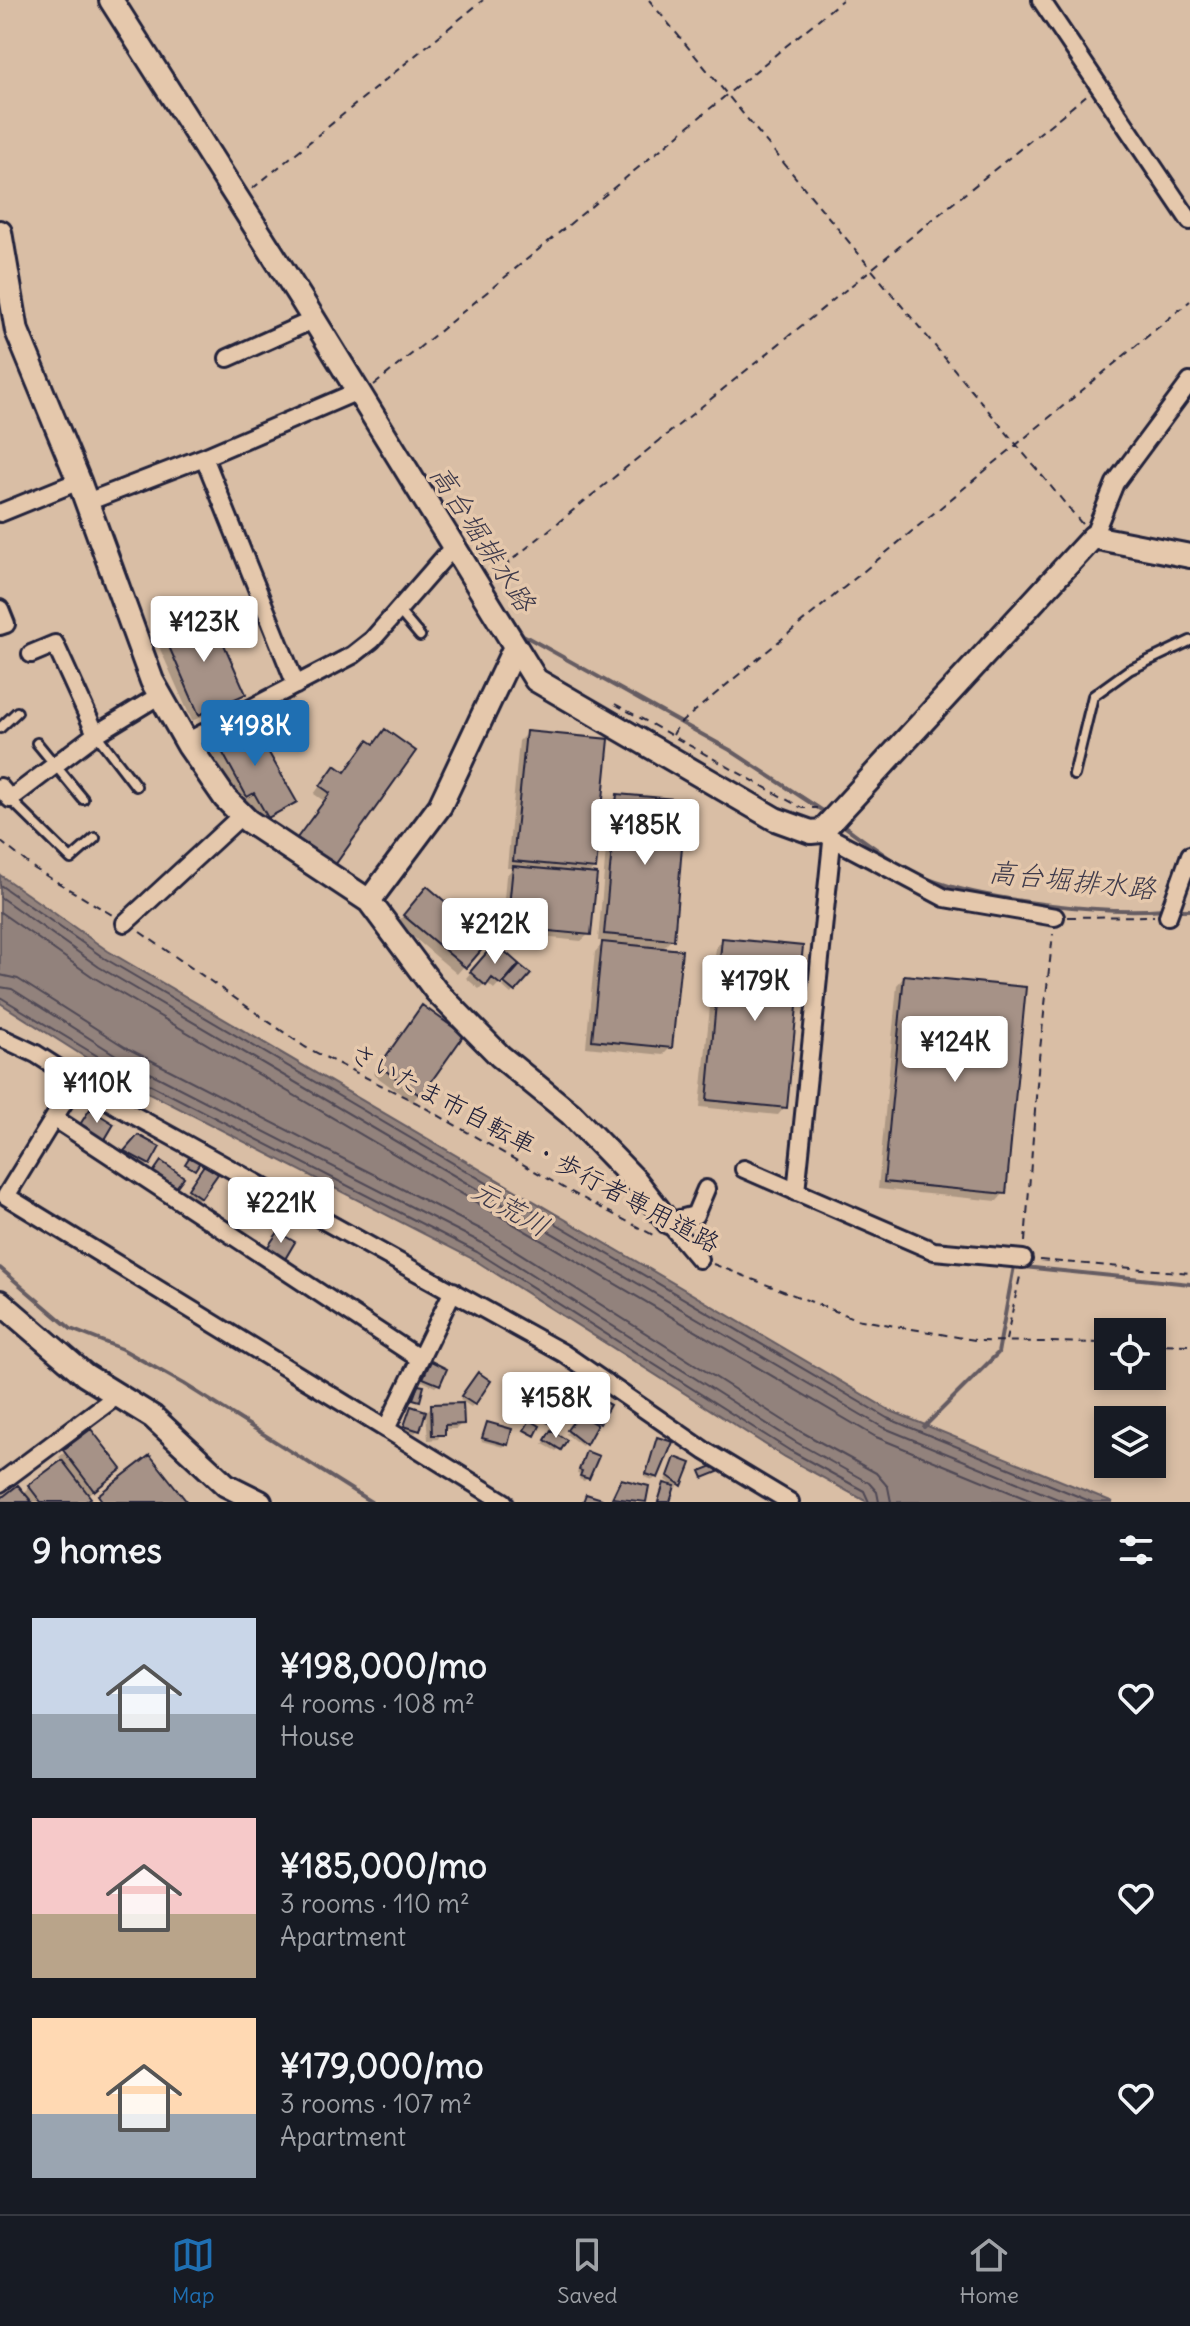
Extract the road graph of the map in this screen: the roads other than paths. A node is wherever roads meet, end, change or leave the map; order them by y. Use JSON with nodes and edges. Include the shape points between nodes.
{"nodes":[{"id":1,"x":111,"y":0,"type":"edge"},
{"id":2,"x":1041,"y":0,"type":"edge"},
{"id":3,"x":1190,"y":221,"type":"edge"},
{"id":4,"x":0,"y":232,"type":"edge"},
{"id":5,"x":313,"y":320,"type":"junction"},
{"id":6,"x":228,"y":358,"type":"dead end"},
{"id":7,"x":1190,"y":382,"type":"edge"},
{"id":8,"x":359,"y":393,"type":"junction"},
{"id":9,"x":204,"y":457,"type":"junction"},
{"id":10,"x":83,"y":491,"type":"junction"},
{"id":11,"x":0,"y":513,"type":"edge"},
{"id":12,"x":1093,"y":537,"type":"junction"},
{"id":13,"x":454,"y":546,"type":"junction"},
{"id":14,"x":1190,"y":556,"type":"edge"},
{"id":15,"x":0,"y":609,"type":"edge"},
{"id":16,"x":398,"y":610,"type":"junction"},
{"id":17,"x":0,"y":626,"type":"edge"},
{"id":18,"x":420,"y":636,"type":"dead end"},
{"id":19,"x":1190,"y":641,"type":"edge"},
{"id":20,"x":515,"y":647,"type":"junction"},
{"id":21,"x":31,"y":654,"type":"dead end"},
{"id":22,"x":296,"y":685,"type":"junction"},
{"id":23,"x":160,"y":695,"type":"junction"},
{"id":24,"x":17,"y":712,"type":"dead end"},
{"id":25,"x":0,"y":728,"type":"edge"},
{"id":26,"x":96,"y":734,"type":"junction"},
{"id":27,"x":186,"y":742,"type":"junction"},
{"id":28,"x":37,"y":743,"type":"dead end"},
{"id":29,"x":55,"y":765,"type":"junction"},
{"id":30,"x":1074,"y":775,"type":"dead end"},
{"id":31,"x":136,"y":786,"type":"dead end"},
{"id":32,"x":3,"y":797,"type":"edge"},
{"id":33,"x":83,"y":799,"type":"dead end"},
{"id":34,"x":242,"y":815,"type":"junction"},
{"id":35,"x":826,"y":833,"type":"junction"},
{"id":36,"x":95,"y":838,"type":"dead end"},
{"id":37,"x":1190,"y":855,"type":"edge"},
{"id":38,"x":369,"y":901,"type":"junction"},
{"id":39,"x":1168,"y":916,"type":"road end"},
{"id":40,"x":1055,"y":917,"type":"road end"},
{"id":41,"x":125,"y":923,"type":"road end"},
{"id":42,"x":0,"y":1037,"type":"edge"},
{"id":43,"x":77,"y":1081,"type":"junction"},
{"id":44,"x":54,"y":1118,"type":"junction"},
{"id":45,"x":744,"y":1169,"type":"dead end"},
{"id":46,"x":706,"y":1189,"type":"dead end"},
{"id":47,"x":796,"y":1192,"type":"junction"},
{"id":48,"x":664,"y":1230,"type":"junction"},
{"id":49,"x":699,"y":1259,"type":"road end"},
{"id":50,"x":1023,"y":1259,"type":"road end"},
{"id":51,"x":453,"y":1291,"type":"junction"},
{"id":52,"x":0,"y":1302,"type":"edge"},
{"id":53,"x":420,"y":1359,"type":"junction"},
{"id":54,"x":118,"y":1395,"type":"junction"},
{"id":55,"x":386,"y":1429,"type":"junction"},
{"id":56,"x":0,"y":1483,"type":"edge"},
{"id":57,"x":260,"y":1502,"type":"edge"},
{"id":58,"x":504,"y":1502,"type":"edge"},
{"id":59,"x":790,"y":1502,"type":"edge"}],
"edges":[{"from":1,"to":5,"type":"street"},
{"from":2,"to":3,"type":"street"},
{"from":4,"to":10,"type":"street","via":[[17,331]]},
{"from":5,"to":6,"type":"street"},
{"from":5,"to":8,"type":"street"},
{"from":7,"to":12,"type":"street","via":[[1115,483]]},
{"from":8,"to":9,"type":"street"},
{"from":8,"to":13,"type":"street"},
{"from":9,"to":10,"type":"street"},
{"from":9,"to":22,"type":"street"},
{"from":10,"to":11,"type":"street"},
{"from":10,"to":23,"type":"street"},
{"from":12,"to":14,"type":"street"},
{"from":12,"to":35,"type":"street"},
{"from":13,"to":16,"type":"street"},
{"from":13,"to":20,"type":"street"},
{"from":15,"to":17,"type":"street","via":[[6,624]]},
{"from":16,"to":18,"type":"lane"},
{"from":16,"to":22,"type":"street","via":[[353,655]]},
{"from":19,"to":30,"type":"lane","via":[[1129,670],[1093,696]]},
{"from":20,"to":35,"type":"street","via":[[536,680],[554,692],[775,819]]},
{"from":20,"to":38,"type":"street","via":[[440,806]]},
{"from":21,"to":26,"type":"street","via":[[55,644]]},
{"from":22,"to":27,"type":"street"},
{"from":23,"to":26,"type":"street"},
{"from":23,"to":27,"type":"street"},
{"from":24,"to":25,"type":"lane"},
{"from":26,"to":29,"type":"street"},
{"from":26,"to":31,"type":"lane"},
{"from":27,"to":34,"type":"street"},
{"from":28,"to":29,"type":"lane"},
{"from":29,"to":32,"type":"street"},
{"from":29,"to":33,"type":"lane"},
{"from":32,"to":36,"type":"lane","via":[[71,859]]},
{"from":34,"to":38,"type":"street"},
{"from":34,"to":41,"type":"street"},
{"from":35,"to":40,"type":"street","via":[[945,898]]},
{"from":35,"to":47,"type":"street"},
{"from":37,"to":39,"type":"street"},
{"from":38,"to":48,"type":"street","via":[[436,991],[636,1181]]},
{"from":42,"to":43,"type":"street"},
{"from":43,"to":44,"type":"street"},
{"from":43,"to":51,"type":"street"},
{"from":44,"to":53,"type":"street"},
{"from":44,"to":55,"type":"street","via":[[6,1196]]},
{"from":45,"to":47,"type":"street"},
{"from":46,"to":48,"type":"street","via":[[695,1215]]},
{"from":47,"to":50,"type":"street","via":[[934,1251]]},
{"from":48,"to":49,"type":"street"},
{"from":51,"to":53,"type":"street"},
{"from":51,"to":59,"type":"street","via":[[563,1353],[705,1451]]},
{"from":52,"to":54,"type":"street","via":[[85,1375]]},
{"from":53,"to":55,"type":"street"},
{"from":54,"to":56,"type":"street"},
{"from":54,"to":57,"type":"street","via":[[162,1425],[226,1485]]},
{"from":55,"to":58,"type":"street"}]}
